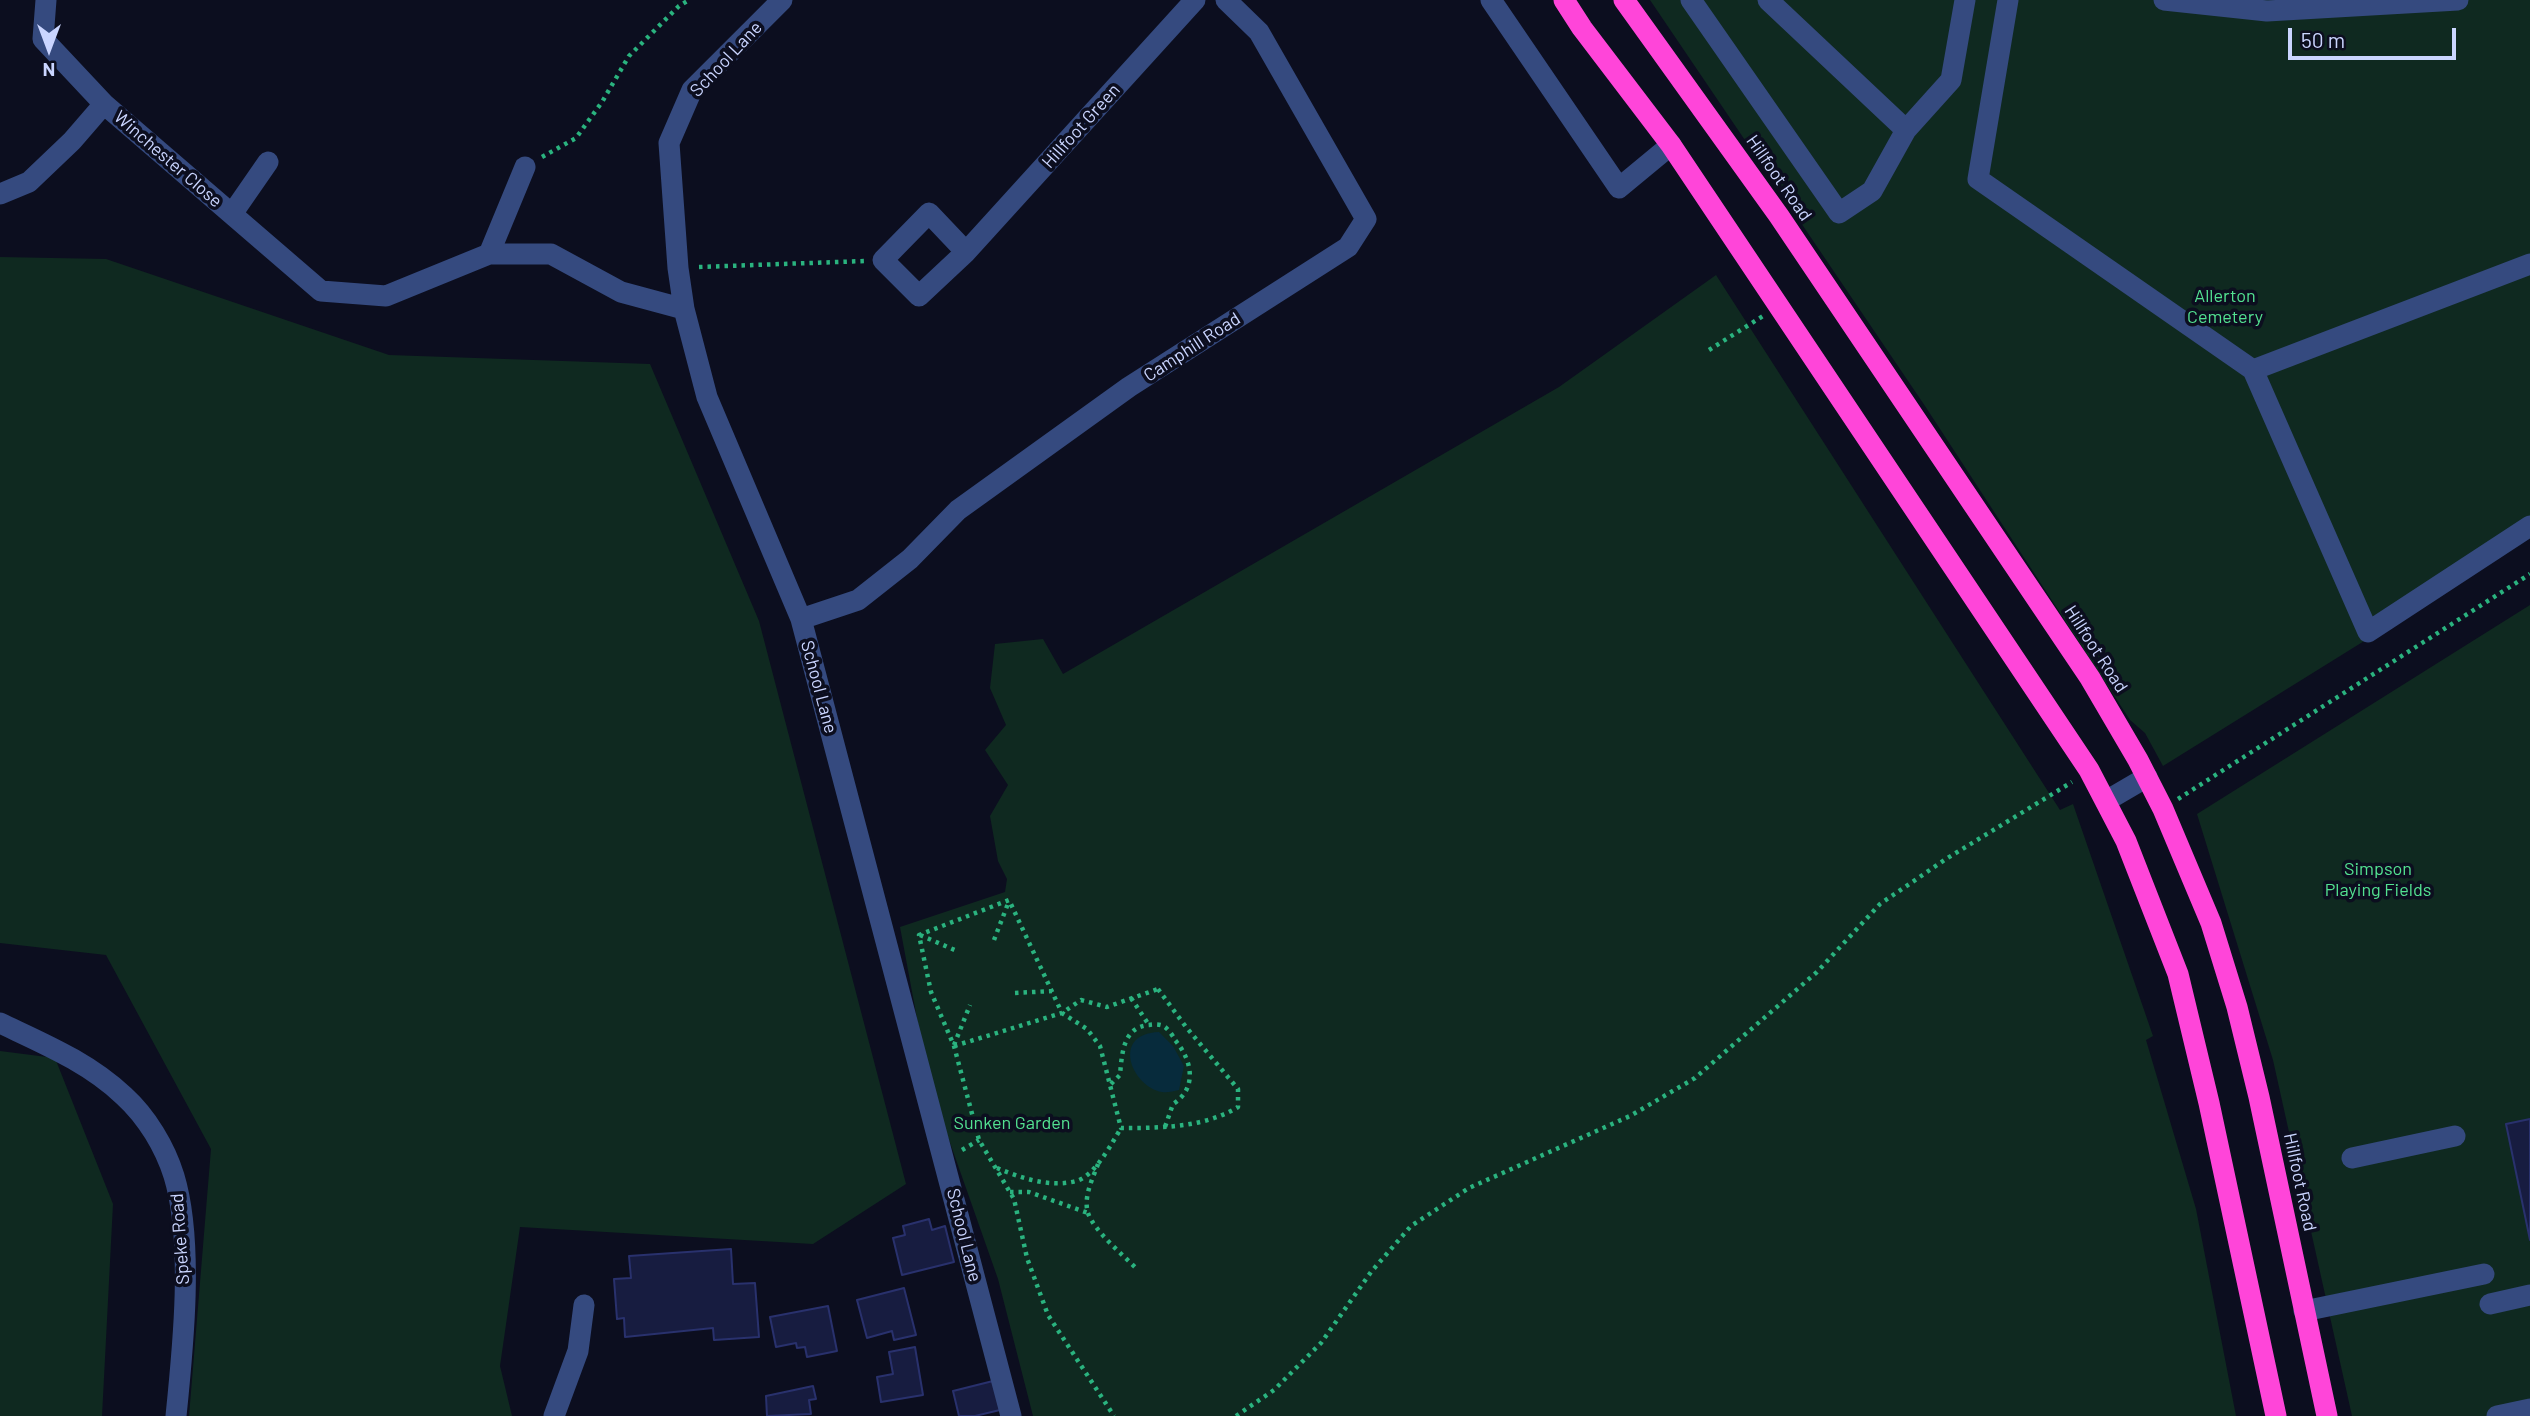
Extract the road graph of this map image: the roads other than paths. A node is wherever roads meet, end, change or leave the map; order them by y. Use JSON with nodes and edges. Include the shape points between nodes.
{"nodes":[{"id":1,"x":46,"y":0,"type":"edge"},
{"id":2,"x":782,"y":0,"type":"edge"},
{"id":3,"x":1195,"y":0,"type":"edge"},
{"id":4,"x":1226,"y":0,"type":"edge"},
{"id":5,"x":1491,"y":0,"type":"edge"},
{"id":6,"x":1564,"y":0,"type":"edge"},
{"id":7,"x":1624,"y":0,"type":"edge"},
{"id":8,"x":1691,"y":0,"type":"edge"},
{"id":9,"x":1768,"y":0,"type":"edge"},
{"id":10,"x":1965,"y":0,"type":"edge"},
{"id":11,"x":2008,"y":0,"type":"edge"},
{"id":12,"x":2164,"y":0,"type":"edge"},
{"id":13,"x":2458,"y":0,"type":"edge"},
{"id":14,"x":104,"y":104,"type":"junction"},
{"id":15,"x":1906,"y":130,"type":"junction"},
{"id":16,"x":1671,"y":145,"type":"junction"},
{"id":17,"x":268,"y":162,"type":"dead end"},
{"id":18,"x":526,"y":167,"type":"road end"},
{"id":19,"x":0,"y":194,"type":"edge"},
{"id":20,"x":232,"y":214,"type":"junction"},
{"id":21,"x":966,"y":252,"type":"junction"},
{"id":22,"x":489,"y":254,"type":"junction"},
{"id":23,"x":2530,"y":264,"type":"edge"},
{"id":24,"x":684,"y":309,"type":"junction"},
{"id":25,"x":2253,"y":370,"type":"junction"},
{"id":26,"x":2530,"y":526,"type":"edge"},
{"id":27,"x":801,"y":618,"type":"junction"},
{"id":28,"x":2147,"y":777,"type":"junction"},
{"id":29,"x":2106,"y":801,"type":"junction"},
{"id":30,"x":0,"y":1023,"type":"edge"},
{"id":31,"x":2455,"y":1136,"type":"dead end"},
{"id":32,"x":2353,"y":1158,"type":"dead end"},
{"id":33,"x":2484,"y":1274,"type":"dead end"},
{"id":34,"x":2530,"y":1295,"type":"edge"},
{"id":35,"x":2490,"y":1304,"type":"dead end"},
{"id":36,"x":584,"y":1305,"type":"dead end"},
{"id":37,"x":2304,"y":1311,"type":"junction"},
{"id":38,"x":2530,"y":1409,"type":"edge"},
{"id":39,"x":176,"y":1416,"type":"edge"},
{"id":40,"x":554,"y":1416,"type":"edge"},
{"id":41,"x":1011,"y":1416,"type":"edge"},
{"id":42,"x":2276,"y":1416,"type":"edge"},
{"id":43,"x":2327,"y":1416,"type":"edge"},
{"id":44,"x":2497,"y":1416,"type":"edge"}],
"edges":[{"from":1,"to":14,"type":"street","name":"Winchester Close","via":[[43,40]]},
{"from":2,"to":24,"type":"street","name":"School Lane","via":[[692,90],[668,143]]},
{"from":3,"to":21,"type":"street","name":"Hillfoot Green"},
{"from":4,"to":27,"type":"street","name":"Camphill Road","via":[[1259,32],[1366,219],[1348,247],[1129,387],[958,510],[910,559],[858,600]]},
{"from":5,"to":16,"type":"street","via":[[1619,188]]},
{"from":6,"to":16,"type":"highway"},
{"from":7,"to":28,"type":"highway","name":"Hillfoot Road","via":[[1913,414],[2090,678]]},
{"from":8,"to":15,"type":"street","via":[[1839,213],[1872,191]]},
{"from":9,"to":15,"type":"street"},
{"from":10,"to":15,"type":"street","via":[[1951,80]]},
{"from":11,"to":25,"type":"street","via":[[1978,179]]},
{"from":12,"to":13,"type":"street","via":[[2267,11]]},
{"from":14,"to":19,"type":"street","name":"Winchester Close","via":[[29,181]]},
{"from":14,"to":20,"type":"street","name":"Winchester Close"},
{"from":16,"to":29,"type":"highway"},
{"from":17,"to":20,"type":"street","name":"Winchester Close"},
{"from":18,"to":22,"type":"street"},
{"from":20,"to":22,"type":"street","name":"Winchester Close","via":[[321,291],[386,296]]},
{"from":21,"to":21,"type":"street","name":"Hillfoot Green","via":[[919,296],[883,260],[929,213]]},
{"from":22,"to":24,"type":"street","name":"Winchester Close","via":[[551,254],[621,292]]},
{"from":23,"to":25,"type":"street"},
{"from":24,"to":27,"type":"street","name":"School Lane","via":[[707,397]]},
{"from":25,"to":26,"type":"street","via":[[2368,632]]},
{"from":27,"to":41,"type":"street","name":"School Lane"},
{"from":28,"to":29,"type":"street"},
{"from":28,"to":37,"type":"highway","name":"Hillfoot Road","via":[[2211,923],[2237,1007]]},
{"from":29,"to":42,"type":"highway","via":[[2178,974]]},
{"from":30,"to":39,"type":"street","name":"Speke Road","via":[[74,1058],[125,1096],[160,1139],[175,1178],[185,1264]]},
{"from":31,"to":32,"type":"street"},
{"from":33,"to":37,"type":"street"},
{"from":34,"to":35,"type":"street"},
{"from":36,"to":40,"type":"street","via":[[578,1351]]},
{"from":37,"to":43,"type":"highway","name":"Hillfoot Road"},
{"from":38,"to":44,"type":"street"}]}
